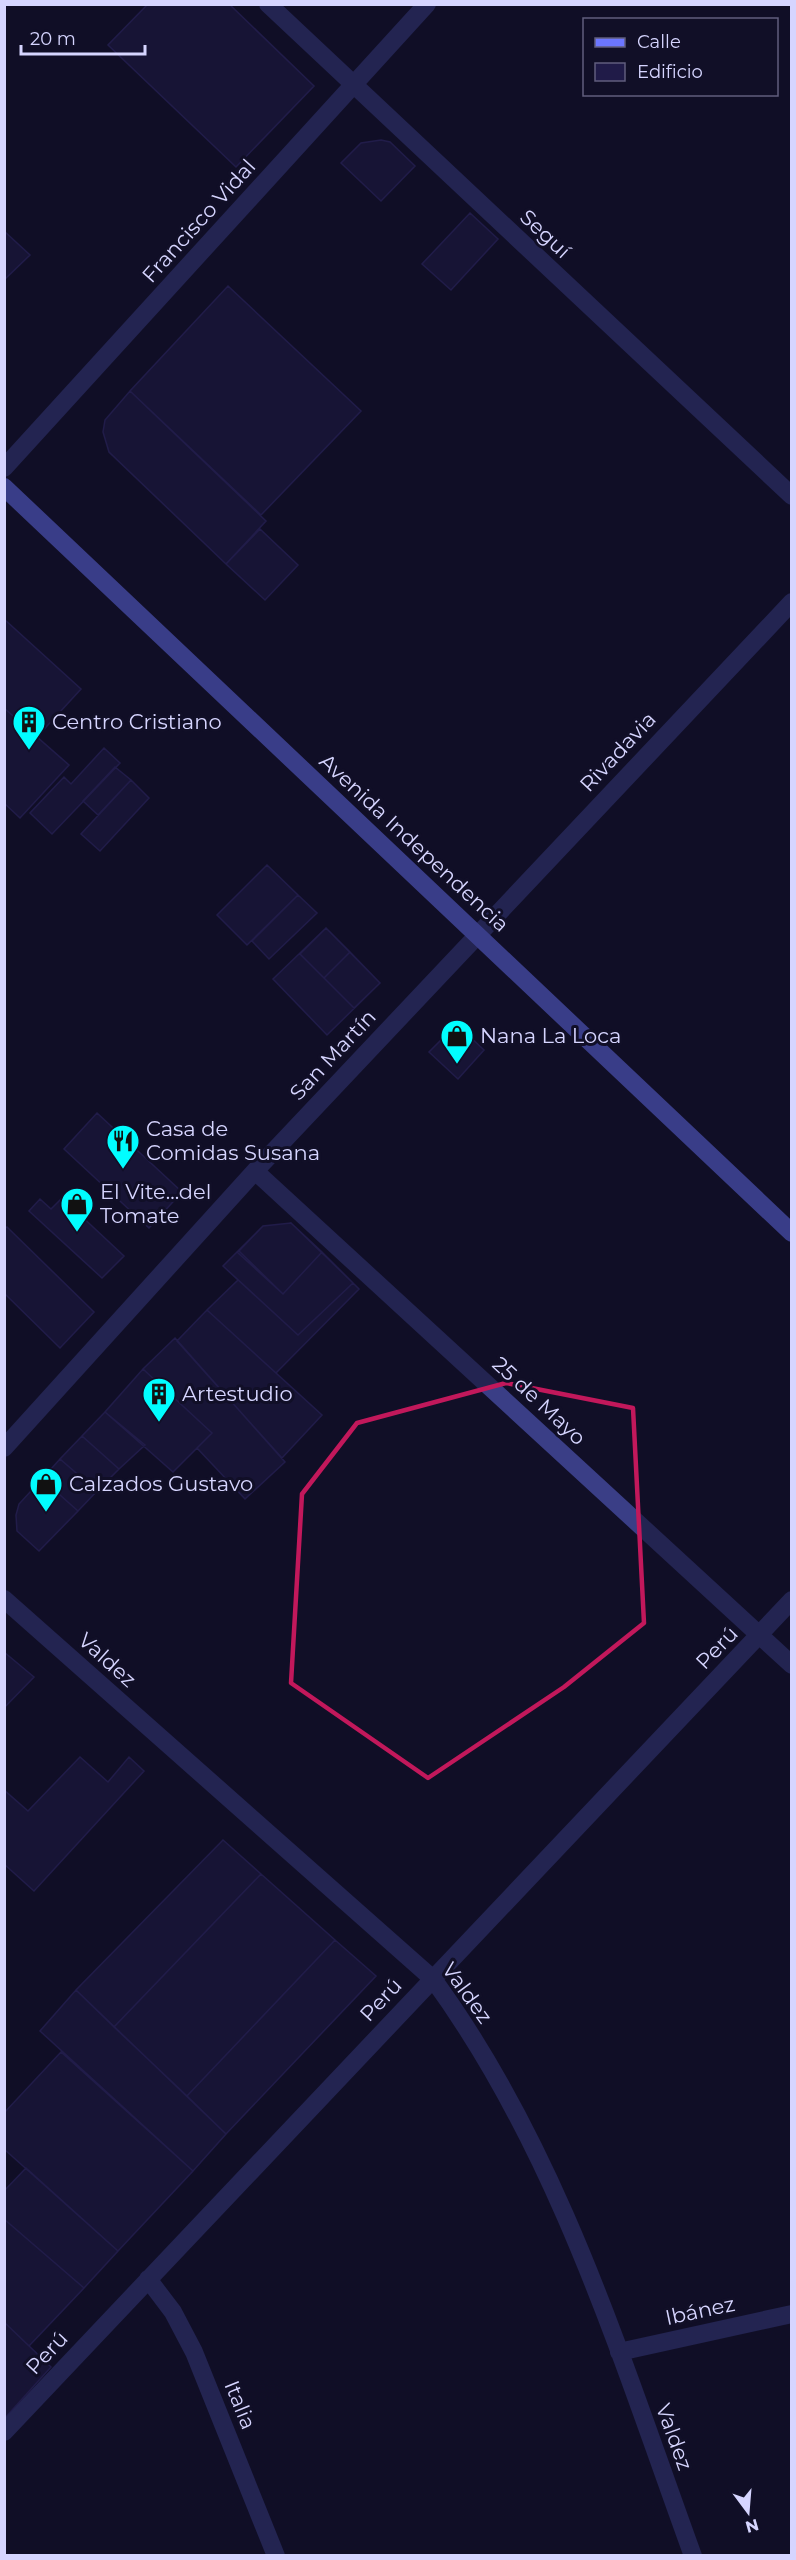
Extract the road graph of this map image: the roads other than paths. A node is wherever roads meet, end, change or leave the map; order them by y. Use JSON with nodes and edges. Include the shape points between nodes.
{"nodes":[{"id":1,"x":268,"y":4,"type":"edge"},
{"id":2,"x":427,"y":4,"type":"edge"},
{"id":3,"x":354,"y":85,"type":"junction"},
{"id":4,"x":4,"y":468,"type":"edge"},
{"id":5,"x":4,"y":487,"type":"edge"},
{"id":6,"x":792,"y":496,"type":"edge"},
{"id":7,"x":792,"y":602,"type":"edge"},
{"id":8,"x":478,"y":934,"type":"junction"},
{"id":9,"x":255,"y":1171,"type":"junction"},
{"id":10,"x":792,"y":1233,"type":"edge"},
{"id":11,"x":4,"y":1448,"type":"edge"},
{"id":12,"x":4,"y":1599,"type":"edge"},
{"id":13,"x":792,"y":1599,"type":"edge"},
{"id":14,"x":760,"y":1635,"type":"junction"},
{"id":15,"x":792,"y":1665,"type":"edge"},
{"id":16,"x":433,"y":1979,"type":"junction"},
{"id":17,"x":148,"y":2279,"type":"junction"},
{"id":18,"x":792,"y":2314,"type":"edge"},
{"id":19,"x":619,"y":2352,"type":"junction"},
{"id":20,"x":4,"y":2432,"type":"edge"},
{"id":21,"x":276,"y":2556,"type":"edge"},
{"id":22,"x":693,"y":2556,"type":"edge"}],
"edges":[{"from":1,"to":3,"type":"street","name":"Seguí"},
{"from":2,"to":3,"type":"street","name":"Francisco Vidal"},
{"from":3,"to":4,"type":"street","name":"Francisco Vidal"},
{"from":3,"to":6,"type":"street","name":"Seguí"},
{"from":5,"to":8,"type":"main road","name":"Avenida Independencia"},
{"from":7,"to":8,"type":"street","name":"Rivadavia"},
{"from":8,"to":9,"type":"street","name":"San Martín"},
{"from":8,"to":10,"type":"main road","name":"Avenida Independencia"},
{"from":9,"to":11,"type":"street","name":"San Martín"},
{"from":9,"to":14,"type":"street","name":"25 de Mayo"},
{"from":12,"to":16,"type":"street","name":"Valdez"},
{"from":13,"to":14,"type":"street","name":"Perú"},
{"from":14,"to":15,"type":"street","name":"25 de Mayo"},
{"from":14,"to":16,"type":"street","name":"Perú"},
{"from":16,"to":17,"type":"street","name":"Perú"},
{"from":16,"to":19,"type":"street","name":"Valdez","via":[[464,2021],[543,2166]]},
{"from":17,"to":20,"type":"street","name":"Perú"},
{"from":17,"to":21,"type":"street","name":"Italia","via":[[173,2312],[194,2352]]},
{"from":18,"to":19,"type":"street","name":"Ibánez"},
{"from":19,"to":22,"type":"street","name":"Valdez"}]}
